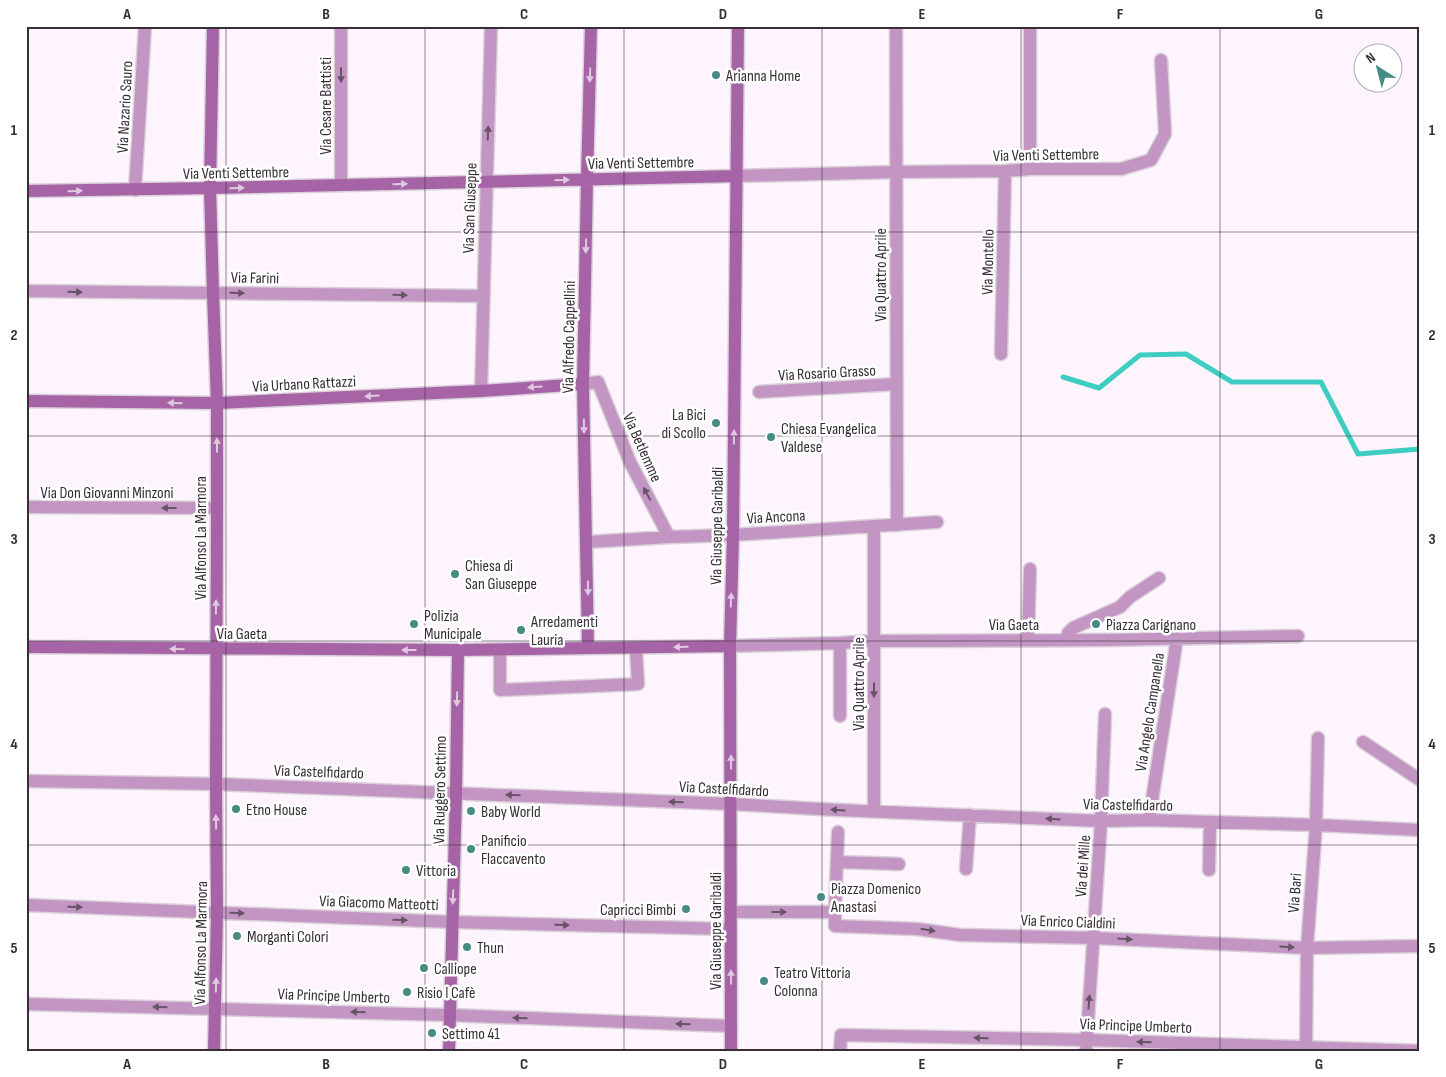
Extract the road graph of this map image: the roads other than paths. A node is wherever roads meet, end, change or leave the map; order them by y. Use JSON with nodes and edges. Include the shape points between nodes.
{"nodes":[{"id":1,"x":145,"y":26,"type":"edge"},
{"id":2,"x":213,"y":26,"type":"edge"},
{"id":3,"x":341,"y":26,"type":"edge"},
{"id":4,"x":491,"y":26,"type":"edge"},
{"id":5,"x":591,"y":26,"type":"edge"},
{"id":6,"x":738,"y":26,"type":"edge"},
{"id":7,"x":896,"y":26,"type":"edge"},
{"id":8,"x":1030,"y":26,"type":"edge"},
{"id":9,"x":1160,"y":60,"type":"dead end"},
{"id":10,"x":1030,"y":169,"type":"junction"},
{"id":11,"x":1005,"y":171,"type":"junction"},
{"id":12,"x":897,"y":172,"type":"junction"},
{"id":13,"x":737,"y":176,"type":"junction"},
{"id":14,"x":587,"y":180,"type":"junction"},
{"id":15,"x":486,"y":181,"type":"junction"},
{"id":16,"x":340,"y":185,"type":"junction"},
{"id":17,"x":210,"y":188,"type":"junction"},
{"id":18,"x":135,"y":190,"type":"junction"},
{"id":19,"x":26,"y":191,"type":"edge"},
{"id":20,"x":26,"y":291,"type":"edge"},
{"id":21,"x":212,"y":293,"type":"junction"},
{"id":22,"x":483,"y":296,"type":"junction"},
{"id":23,"x":1001,"y":354,"type":"dead end"},
{"id":24,"x":583,"y":384,"type":"junction"},
{"id":25,"x":897,"y":384,"type":"junction"},
{"id":26,"x":481,"y":391,"type":"junction"},
{"id":27,"x":759,"y":392,"type":"dead end"},
{"id":28,"x":26,"y":401,"type":"edge"},
{"id":29,"x":217,"y":403,"type":"junction"},
{"id":30,"x":26,"y":508,"type":"edge"},
{"id":31,"x":217,"y":508,"type":"junction"},
{"id":32,"x":937,"y":522,"type":"dead end"},
{"id":33,"x":897,"y":525,"type":"junction"},
{"id":34,"x":874,"y":527,"type":"junction"},
{"id":35,"x":733,"y":535,"type":"junction"},
{"id":36,"x":669,"y":537,"type":"junction"},
{"id":37,"x":587,"y":542,"type":"junction"},
{"id":38,"x":1030,"y":569,"type":"dead end"},
{"id":39,"x":1160,"y":578,"type":"dead end"},
{"id":40,"x":1298,"y":636,"type":"dead end"},
{"id":41,"x":1177,"y":638,"type":"junction"},
{"id":42,"x":1028,"y":640,"type":"junction"},
{"id":43,"x":1067,"y":640,"type":"junction"},
{"id":44,"x":874,"y":641,"type":"junction"},
{"id":45,"x":840,"y":644,"type":"junction"},
{"id":46,"x":730,"y":646,"type":"junction"},
{"id":47,"x":26,"y":647,"type":"edge"},
{"id":48,"x":588,"y":648,"type":"junction"},
{"id":49,"x":636,"y":648,"type":"junction"},
{"id":50,"x":216,"y":649,"type":"junction"},
{"id":51,"x":458,"y":650,"type":"junction"},
{"id":52,"x":500,"y":650,"type":"junction"},
{"id":53,"x":1105,"y":714,"type":"dead end"},
{"id":54,"x":840,"y":716,"type":"dead end"},
{"id":55,"x":1318,"y":738,"type":"dead end"},
{"id":56,"x":1363,"y":742,"type":"dead end"},
{"id":57,"x":1420,"y":780,"type":"edge"},
{"id":58,"x":26,"y":781,"type":"edge"},
{"id":59,"x":216,"y":784,"type":"junction"},
{"id":60,"x":456,"y":793,"type":"junction"},
{"id":61,"x":731,"y":804,"type":"junction"},
{"id":62,"x":874,"y":811,"type":"junction"},
{"id":63,"x":970,"y":815,"type":"junction"},
{"id":64,"x":1149,"y":820,"type":"junction"},
{"id":65,"x":1101,"y":821,"type":"junction"},
{"id":66,"x":1210,"y":822,"type":"junction"},
{"id":67,"x":1316,"y":825,"type":"junction"},
{"id":68,"x":1420,"y":830,"type":"edge"},
{"id":69,"x":838,"y":832,"type":"dead end"},
{"id":70,"x":837,"y":862,"type":"junction"},
{"id":71,"x":899,"y":864,"type":"dead end"},
{"id":72,"x":966,"y":869,"type":"dead end"},
{"id":73,"x":1209,"y":870,"type":"dead end"},
{"id":74,"x":26,"y":905,"type":"edge"},
{"id":75,"x":217,"y":912,"type":"junction"},
{"id":76,"x":730,"y":912,"type":"junction"},
{"id":77,"x":836,"y":912,"type":"junction"},
{"id":78,"x":452,"y":922,"type":"junction"},
{"id":79,"x":730,"y":929,"type":"junction"},
{"id":80,"x":1094,"y":938,"type":"junction"},
{"id":81,"x":1420,"y":946,"type":"edge"},
{"id":82,"x":1307,"y":948,"type":"junction"},
{"id":83,"x":26,"y":1004,"type":"edge"},
{"id":84,"x":215,"y":1008,"type":"junction"},
{"id":85,"x":449,"y":1015,"type":"junction"},
{"id":86,"x":731,"y":1026,"type":"junction"},
{"id":87,"x":1087,"y":1045,"type":"edge"},
{"id":88,"x":1306,"y":1049,"type":"edge"},
{"id":89,"x":214,"y":1051,"type":"edge"},
{"id":90,"x":449,"y":1051,"type":"edge"},
{"id":91,"x":731,"y":1051,"type":"edge"},
{"id":92,"x":840,"y":1051,"type":"edge"},
{"id":93,"x":1420,"y":1051,"type":"edge"}],
"edges":[{"from":1,"to":18,"type":"street","name":"Via Nazario Sauro"},
{"from":2,"to":17,"type":"main road","name":"Via Alfonso La Marmora"},
{"from":3,"to":16,"type":"street","name":"Via Cesare Battisti","one_way":true},
{"from":15,"to":4,"type":"street","name":"Via San Giuseppe","one_way":true},
{"from":5,"to":14,"type":"main road","name":"Via Alfredo Cappellini","one_way":true},
{"from":6,"to":13,"type":"main road","name":"Via Giuseppe Garibaldi"},
{"from":7,"to":12,"type":"street","name":"Via Quattro Aprile"},
{"from":8,"to":10,"type":"street"},
{"from":9,"to":10,"type":"street","name":"Via Venti Settembre","via":[[1165,134],[1151,160],[1121,169]]},
{"from":10,"to":11,"type":"street","name":"Via Venti Settembre"},
{"from":11,"to":12,"type":"street","name":"Via Venti Settembre"},
{"from":11,"to":23,"type":"street","name":"Via Montello"},
{"from":12,"to":13,"type":"street","name":"Via Venti Settembre"},
{"from":12,"to":25,"type":"street","name":"Via Quattro Aprile"},
{"from":13,"to":14,"type":"main road","name":"Via Venti Settembre"},
{"from":35,"to":13,"type":"main road","name":"Via Giuseppe Garibaldi","one_way":true},
{"from":15,"to":14,"type":"main road","name":"Via Venti Settembre","one_way":true},
{"from":14,"to":24,"type":"main road","name":"Via Alfredo Cappellini","one_way":true},
{"from":16,"to":15,"type":"main road","name":"Via Venti Settembre","one_way":true},
{"from":15,"to":22,"type":"street","name":"Via San Giuseppe"},
{"from":17,"to":16,"type":"main road","name":"Via Venti Settembre","one_way":true},
{"from":17,"to":18,"type":"main road","name":"Via Venti Settembre"},
{"from":17,"to":21,"type":"main road","name":"Via Alfonso La Marmora"},
{"from":19,"to":18,"type":"main road","name":"Via Venti Settembre","one_way":true},
{"from":20,"to":21,"type":"street","name":"Via Farini","one_way":true},
{"from":21,"to":22,"type":"street","name":"Via Farini","one_way":true},
{"from":21,"to":29,"type":"main road","name":"Via Alfonso La Marmora"},
{"from":22,"to":26,"type":"street","name":"Via San Giuseppe"},
{"from":24,"to":26,"type":"main road","name":"Via Urbano Rattazzi","one_way":true},
{"from":36,"to":24,"type":"street","name":"Via Betlemme","one_way":true,"via":[[630,462],[598,382]]},
{"from":24,"to":37,"type":"main road","name":"Via Alfredo Cappellini","one_way":true},
{"from":25,"to":27,"type":"street","name":"Via Rosario Grasso"},
{"from":25,"to":33,"type":"street","name":"Via Quattro Aprile"},
{"from":26,"to":29,"type":"main road","name":"Via Urbano Rattazzi","one_way":true},
{"from":29,"to":28,"type":"main road","name":"Via Urbano Rattazzi","one_way":true},
{"from":31,"to":29,"type":"main road","name":"Via Alfonso La Marmora","one_way":true},
{"from":31,"to":30,"type":"street","name":"Via Don Giovanni Minzoni","one_way":true},
{"from":50,"to":31,"type":"main road","name":"Via Alfonso La Marmora","one_way":true},
{"from":32,"to":33,"type":"street","name":"Via Ancona"},
{"from":33,"to":34,"type":"street","name":"Via Ancona"},
{"from":34,"to":35,"type":"street","name":"Via Ancona"},
{"from":34,"to":44,"type":"street","name":"Via Quattro Aprile"},
{"from":35,"to":36,"type":"street","name":"Via Ancona"},
{"from":46,"to":35,"type":"main road","name":"Via Giuseppe Garibaldi","one_way":true},
{"from":36,"to":37,"type":"street","name":"Via Ancona"},
{"from":37,"to":48,"type":"main road","name":"Via Alfredo Cappellini","one_way":true},
{"from":38,"to":42,"type":"street"},
{"from":39,"to":43,"type":"street","via":[[1130,596],[1120,607],[1073,628]]},
{"from":40,"to":41,"type":"street","name":"Via Gaeta"},
{"from":41,"to":43,"type":"street","name":"Via Gaeta"},
{"from":41,"to":64,"type":"street","name":"Via Angelo Campanella"},
{"from":42,"to":43,"type":"street","name":"Via Gaeta"},
{"from":42,"to":44,"type":"street","name":"Via Gaeta"},
{"from":44,"to":45,"type":"street","name":"Via Gaeta"},
{"from":44,"to":62,"type":"street","name":"Via Quattro Aprile","one_way":true},
{"from":45,"to":46,"type":"street","name":"Via Gaeta"},
{"from":45,"to":54,"type":"street"},
{"from":46,"to":49,"type":"main road","name":"Via Gaeta","one_way":true},
{"from":61,"to":46,"type":"main road","name":"Via Giuseppe Garibaldi","one_way":true},
{"from":50,"to":47,"type":"main road","name":"Via Gaeta","one_way":true},
{"from":48,"to":49,"type":"main road","name":"Via Gaeta"},
{"from":48,"to":52,"type":"main road","name":"Via Gaeta"},
{"from":49,"to":52,"type":"street","via":[[638,684],[500,690]]},
{"from":51,"to":50,"type":"main road","name":"Via Gaeta","one_way":true},
{"from":50,"to":59,"type":"main road","name":"Via Alfonso La Marmora"},
{"from":51,"to":52,"type":"main road","name":"Via Gaeta"},
{"from":51,"to":60,"type":"main road","name":"Via Ruggero Settimo","one_way":true},
{"from":53,"to":65,"type":"street","name":"Via dei Mille"},
{"from":55,"to":67,"type":"street","name":"Via Bari"},
{"from":56,"to":57,"type":"street"},
{"from":58,"to":59,"type":"street","name":"Via Castelfidardo"},
{"from":59,"to":60,"type":"street","name":"Via Castelfidardo"},
{"from":75,"to":59,"type":"main road","name":"Via Alfonso La Marmora","one_way":true},
{"from":61,"to":60,"type":"street","name":"Via Castelfidardo","one_way":true},
{"from":60,"to":78,"type":"main road","name":"Via Ruggero Settimo","one_way":true},
{"from":62,"to":61,"type":"street","name":"Via Castelfidardo","one_way":true},
{"from":61,"to":76,"type":"main road","name":"Via Giuseppe Garibaldi"},
{"from":62,"to":63,"type":"street","name":"Via Castelfidardo"},
{"from":65,"to":63,"type":"street","name":"Via Castelfidardo","one_way":true},
{"from":63,"to":72,"type":"street"},
{"from":64,"to":65,"type":"street","name":"Via Castelfidardo"},
{"from":64,"to":66,"type":"street","name":"Via Castelfidardo"},
{"from":65,"to":80,"type":"street","name":"Via dei Mille"},
{"from":66,"to":67,"type":"street","name":"Via Castelfidardo"},
{"from":66,"to":73,"type":"street"},
{"from":67,"to":68,"type":"street","name":"Via Castelfidardo"},
{"from":67,"to":82,"type":"street","name":"Via Bari"},
{"from":69,"to":70,"type":"street"},
{"from":70,"to":71,"type":"street"},
{"from":70,"to":77,"type":"street"},
{"from":74,"to":75,"type":"street","name":"Via Giacomo Matteotti","one_way":true},
{"from":75,"to":78,"type":"street","name":"Via Giacomo Matteotti","one_way":true},
{"from":84,"to":75,"type":"main road","name":"Via Alfonso La Marmora","one_way":true},
{"from":76,"to":77,"type":"street","one_way":true},
{"from":76,"to":79,"type":"main road","name":"Via Giuseppe Garibaldi"},
{"from":77,"to":80,"type":"street","name":"Via Enrico Cialdini","one_way":true,"via":[[836,926],[918,929],[960,935]]},
{"from":78,"to":79,"type":"street","name":"Via Giacomo Matteotti","one_way":true},
{"from":78,"to":85,"type":"main road","name":"Via Ruggero Settimo"},
{"from":86,"to":79,"type":"main road","name":"Via Giuseppe Garibaldi","one_way":true},
{"from":80,"to":82,"type":"street","name":"Via Enrico Cialdini","one_way":true},
{"from":87,"to":80,"type":"street","name":"Via dei Mille","one_way":true},
{"from":81,"to":82,"type":"street","name":"Via Enrico Cialdini"},
{"from":82,"to":88,"type":"street","name":"Via Bari"},
{"from":84,"to":83,"type":"street","name":"Via Principe Umberto","one_way":true},
{"from":85,"to":84,"type":"street","name":"Via Principe Umberto","one_way":true},
{"from":84,"to":89,"type":"main road","name":"Via Alfonso La Marmora"},
{"from":86,"to":85,"type":"street","name":"Via Principe Umberto","one_way":true},
{"from":85,"to":90,"type":"main road","name":"Via Ruggero Settimo"},
{"from":86,"to":91,"type":"main road","name":"Via Giuseppe Garibaldi"},
{"from":88,"to":87,"type":"street","name":"Via Principe Umberto","one_way":true},
{"from":87,"to":92,"type":"street","name":"Via Principe Umberto","one_way":true,"via":[[841,1035]]},
{"from":88,"to":93,"type":"street","name":"Via Principe Umberto"}]}
